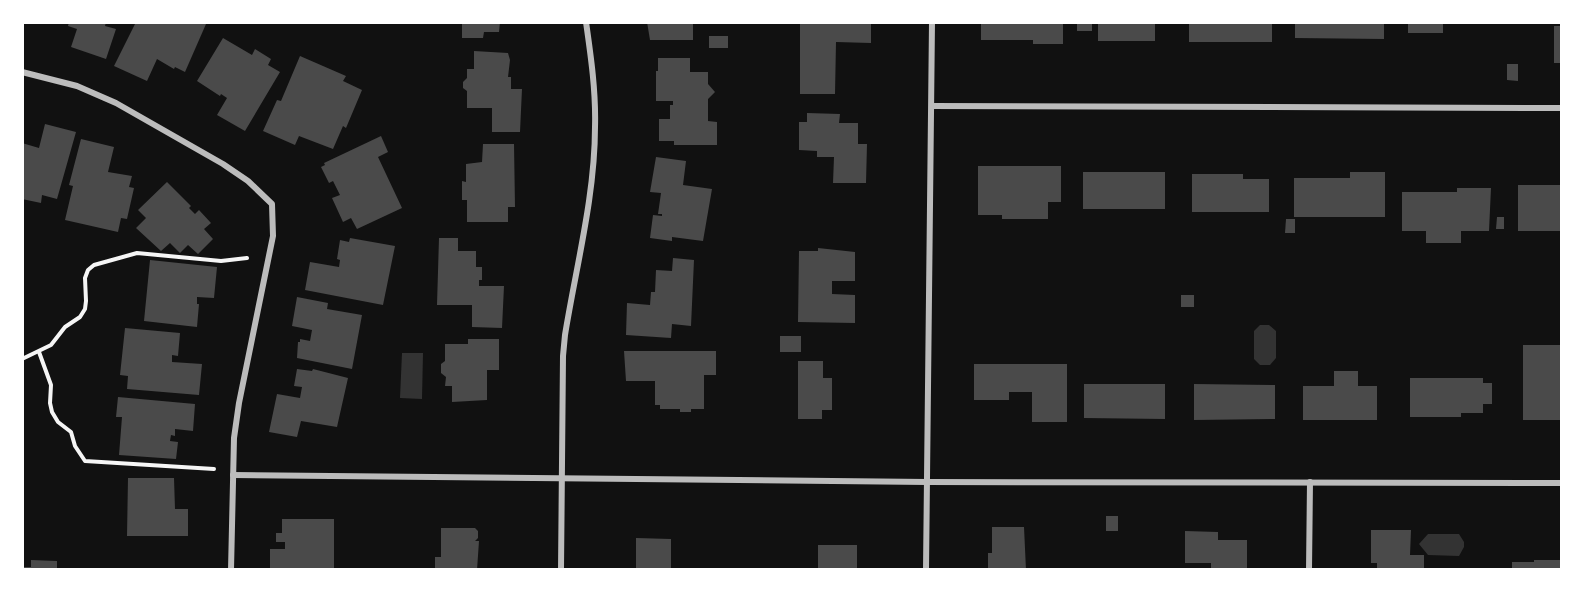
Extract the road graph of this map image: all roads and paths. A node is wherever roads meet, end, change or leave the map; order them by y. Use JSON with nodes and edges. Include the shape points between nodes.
{"nodes":[{"id":1,"x":586,"y":22,"type":"edge"},
{"id":2,"x":932,"y":22,"type":"edge"},
{"id":3,"x":22,"y":72,"type":"edge"},
{"id":4,"x":932,"y":106,"type":"junction"},
{"id":5,"x":1562,"y":108,"type":"edge"},
{"id":6,"x":247,"y":258,"type":"dead end"},
{"id":7,"x":39,"y":352,"type":"junction"},
{"id":8,"x":22,"y":359,"type":"edge"},
{"id":9,"x":214,"y":469,"type":"dead end"},
{"id":10,"x":233,"y":475,"type":"junction"},
{"id":11,"x":562,"y":478,"type":"junction"},
{"id":12,"x":1310,"y":482,"type":"junction"},
{"id":13,"x":927,"y":483,"type":"junction"},
{"id":14,"x":1562,"y":483,"type":"edge"},
{"id":15,"x":231,"y":570,"type":"edge"},
{"id":16,"x":561,"y":570,"type":"edge"},
{"id":17,"x":926,"y":570,"type":"edge"},
{"id":18,"x":1310,"y":570,"type":"edge"}],
"edges":[{"from":1,"to":11,"type":"street","via":[[595,138],[593,172],[565,335]]},
{"from":2,"to":4,"type":"street"},
{"from":3,"to":10,"type":"street","via":[[77,86],[116,103],[223,164],[272,204],[273,236],[239,403]]},
{"from":4,"to":5,"type":"street"},
{"from":4,"to":13,"type":"street"},
{"from":6,"to":7,"type":"path","via":[[221,261],[137,254],[94,266],[84,278],[86,301],[80,317]]},
{"from":7,"to":8,"type":"path"},
{"from":7,"to":9,"type":"path","via":[[51,385],[52,412],[71,432],[85,461]]},
{"from":10,"to":11,"type":"street"},
{"from":10,"to":15,"type":"street"},
{"from":11,"to":13,"type":"street"},
{"from":11,"to":16,"type":"street"},
{"from":12,"to":13,"type":"street"},
{"from":12,"to":14,"type":"street"},
{"from":12,"to":18,"type":"street"},
{"from":13,"to":17,"type":"street"}]}
